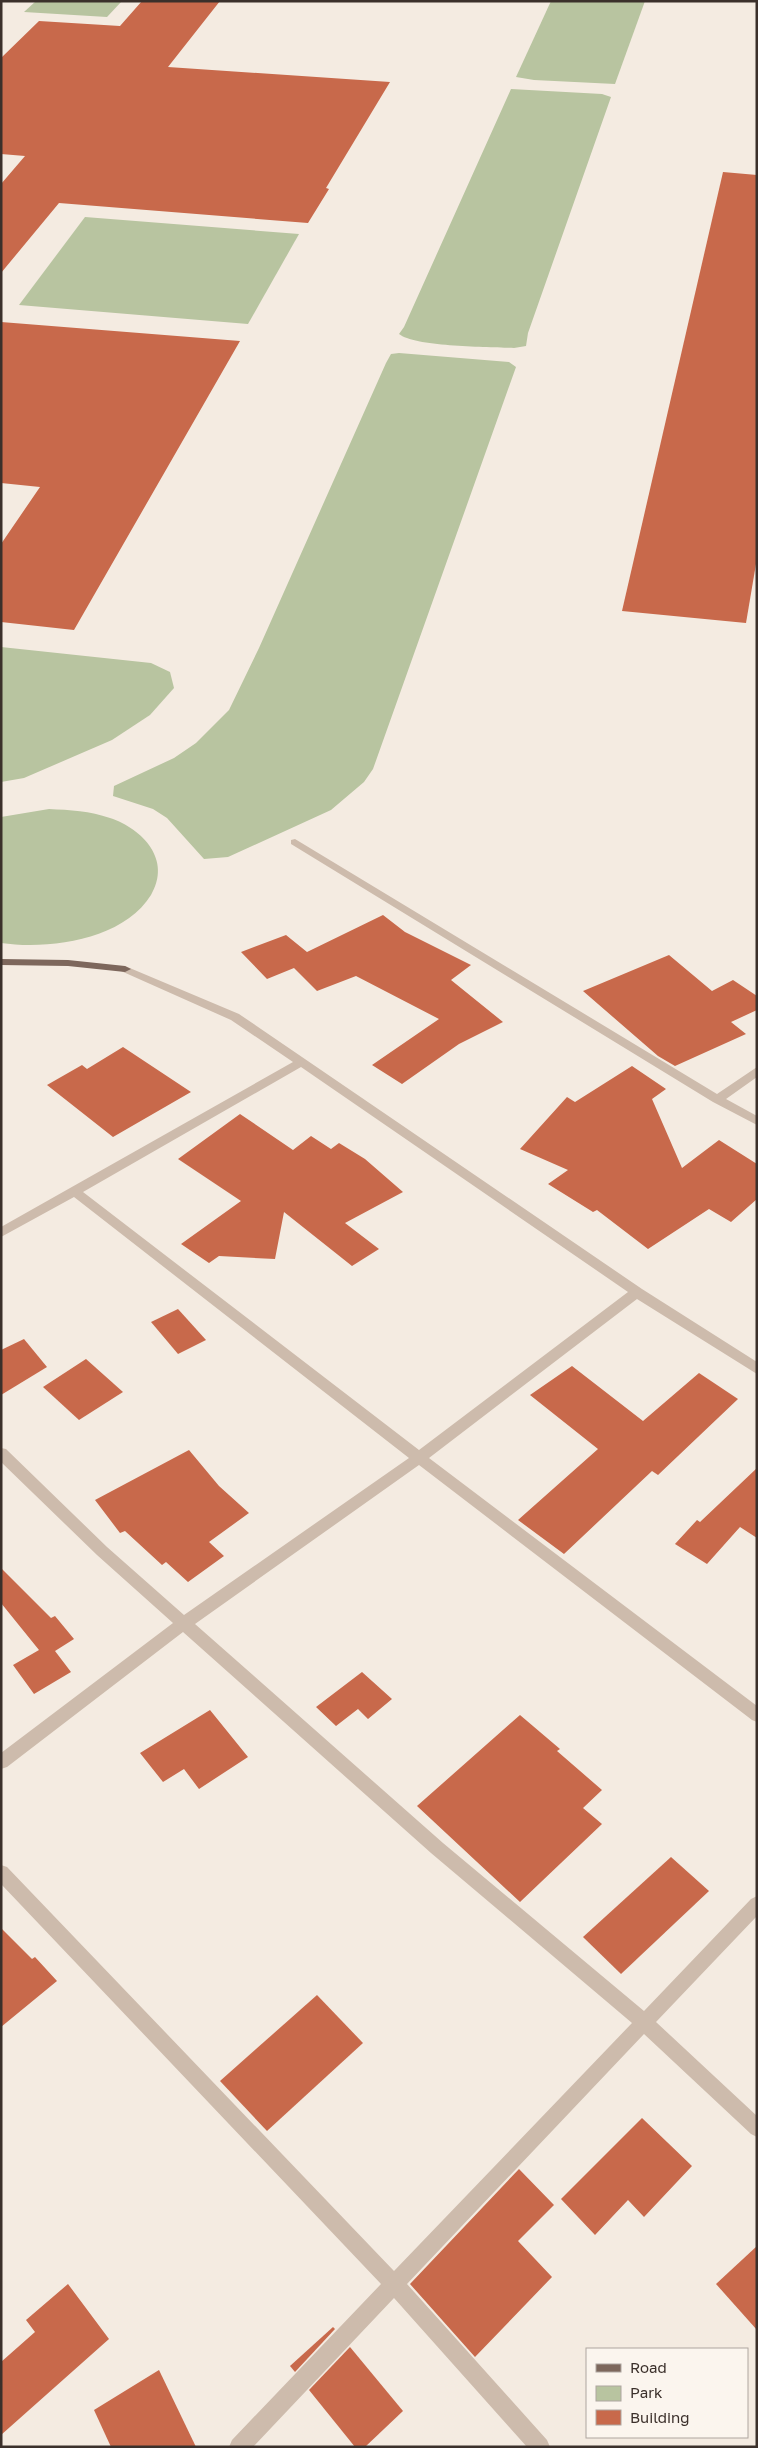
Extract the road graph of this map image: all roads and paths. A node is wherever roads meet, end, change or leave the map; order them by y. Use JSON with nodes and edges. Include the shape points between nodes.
{"nodes":[{"id":1,"x":295,"y":842,"type":"dead end"},
{"id":2,"x":1,"y":962,"type":"edge"},
{"id":3,"x":125,"y":969,"type":"joint"},
{"id":4,"x":301,"y":1062,"type":"junction"},
{"id":5,"x":757,"y":1071,"type":"edge"},
{"id":6,"x":717,"y":1099,"type":"junction"},
{"id":7,"x":757,"y":1121,"type":"edge"},
{"id":8,"x":74,"y":1192,"type":"junction"},
{"id":9,"x":1,"y":1233,"type":"edge"},
{"id":10,"x":637,"y":1292,"type":"junction"},
{"id":11,"x":757,"y":1369,"type":"edge"},
{"id":12,"x":1,"y":1453,"type":"edge"},
{"id":13,"x":419,"y":1458,"type":"junction"},
{"id":14,"x":183,"y":1624,"type":"junction"},
{"id":15,"x":757,"y":1715,"type":"edge"},
{"id":16,"x":1,"y":1762,"type":"edge"},
{"id":17,"x":1,"y":1872,"type":"edge"},
{"id":18,"x":757,"y":1904,"type":"edge"},
{"id":19,"x":644,"y":2022,"type":"junction"},
{"id":20,"x":757,"y":2128,"type":"edge"},
{"id":21,"x":394,"y":2284,"type":"junction"},
{"id":22,"x":239,"y":2447,"type":"edge"},
{"id":23,"x":540,"y":2447,"type":"edge"}],
"edges":[{"from":1,"to":6,"type":"street"},
{"from":2,"to":3,"type":"main road","via":[[68,963]]},
{"from":3,"to":4,"type":"street","via":[[235,1017]]},
{"from":4,"to":8,"type":"street"},
{"from":4,"to":10,"type":"street"},
{"from":5,"to":6,"type":"street"},
{"from":6,"to":7,"type":"street"},
{"from":8,"to":9,"type":"street"},
{"from":8,"to":13,"type":"street"},
{"from":10,"to":11,"type":"street"},
{"from":10,"to":13,"type":"street"},
{"from":12,"to":14,"type":"street"},
{"from":13,"to":14,"type":"street"},
{"from":13,"to":15,"type":"street"},
{"from":14,"to":16,"type":"street"},
{"from":14,"to":19,"type":"street","via":[[437,1848]]},
{"from":17,"to":21,"type":"street"},
{"from":18,"to":19,"type":"street"},
{"from":19,"to":20,"type":"street"},
{"from":19,"to":21,"type":"street"},
{"from":21,"to":22,"type":"street"},
{"from":21,"to":23,"type":"street"}]}
